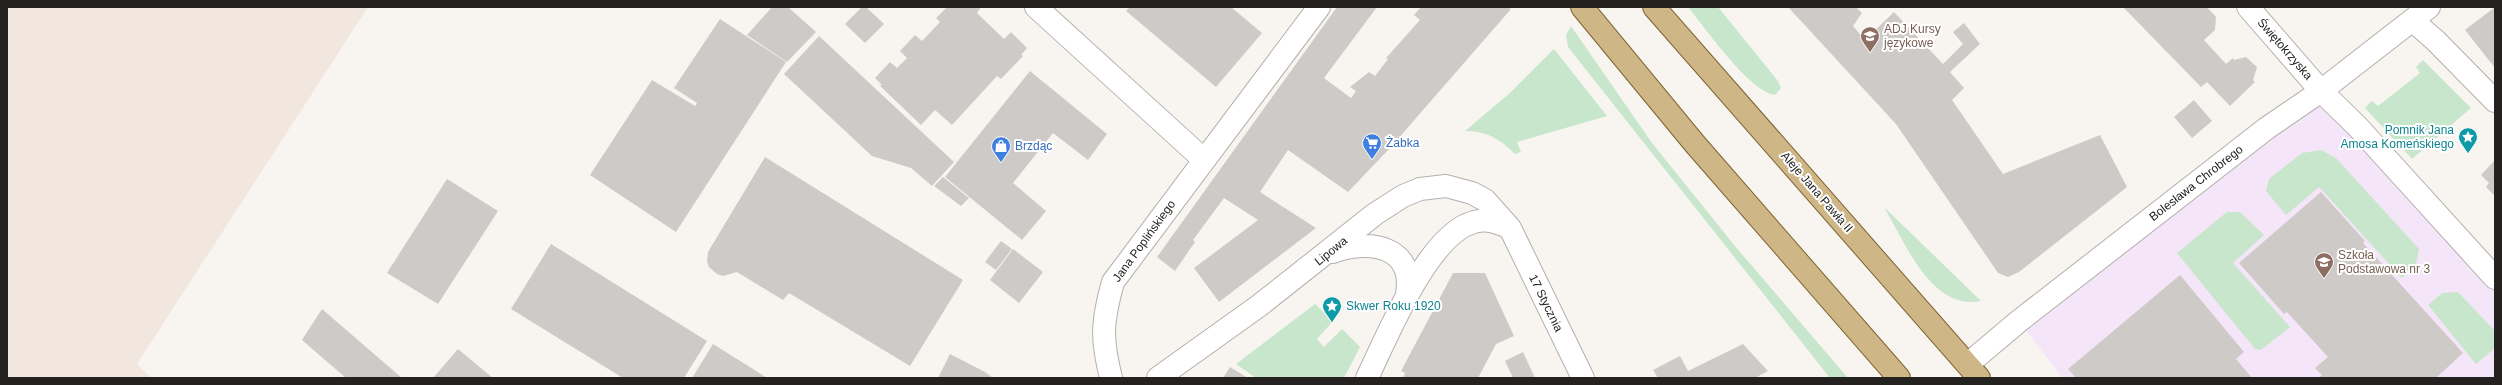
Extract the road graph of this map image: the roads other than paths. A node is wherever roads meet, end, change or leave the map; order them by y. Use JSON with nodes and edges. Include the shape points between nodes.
{"nodes":[{"id":1,"x":1319,"y":7,"type":"edge"},
{"id":2,"x":1582,"y":7,"type":"edge"},
{"id":3,"x":1654,"y":7,"type":"edge"},
{"id":4,"x":2248,"y":7,"type":"edge"},
{"id":5,"x":1049,"y":11,"type":"edge"},
{"id":6,"x":2421,"y":14,"type":"edge"},
{"id":7,"x":2321,"y":91,"type":"junction"},
{"id":8,"x":2495,"y":101,"type":"edge"},
{"id":9,"x":1203,"y":160,"type":"junction"},
{"id":10,"x":1510,"y":228,"type":"junction"},
{"id":11,"x":1327,"y":254,"type":"junction"},
{"id":12,"x":2495,"y":278,"type":"edge"},
{"id":13,"x":1405,"y":300,"type":"junction"},
{"id":14,"x":1974,"y":371,"type":"edge"},
{"id":15,"x":1111,"y":378,"type":"edge"},
{"id":16,"x":1158,"y":378,"type":"edge"},
{"id":17,"x":1367,"y":378,"type":"edge"},
{"id":18,"x":1582,"y":378,"type":"edge"},
{"id":19,"x":1899,"y":378,"type":"edge"}],
"edges":[{"from":1,"to":9,"type":"street","name":"Jana Poplińskiego"},
{"from":2,"to":19,"type":"main road","via":[[1695,144]]},
{"from":3,"to":14,"type":"main road","name":"Aleje Jana Pawła II"},
{"from":4,"to":7,"type":"street","name":"Świętokrzyska"},
{"from":5,"to":9,"type":"street"},
{"from":6,"to":7,"type":"street","name":"Bolesława Chrobrego"},
{"from":6,"to":8,"type":"street","via":[[2436,40]]},
{"from":7,"to":12,"type":"street","name":"Świętokrzyska","via":[[2357,126]]},
{"from":7,"to":14,"type":"street","name":"Bolesława Chrobrego","via":[[2267,128],[2019,321]]},
{"from":9,"to":15,"type":"street","name":"Jana Poplińskiego","via":[[1113,282],[1104,315],[1103,345]]},
{"from":10,"to":11,"type":"street","name":"Lipowa","via":[[1497,211],[1472,193],[1452,187],[1434,186],[1403,196],[1375,214]]},
{"from":10,"to":13,"type":"street","via":[[1492,220],[1474,222],[1456,231],[1442,242]]},
{"from":10,"to":18,"type":"street","name":"17 Stycznia"},
{"from":11,"to":13,"type":"street","via":[[1353,246],[1375,245],[1393,253],[1406,273],[1409,286]]},
{"from":11,"to":16,"type":"street","name":"Lipowa"},
{"from":13,"to":17,"type":"street"}]}
